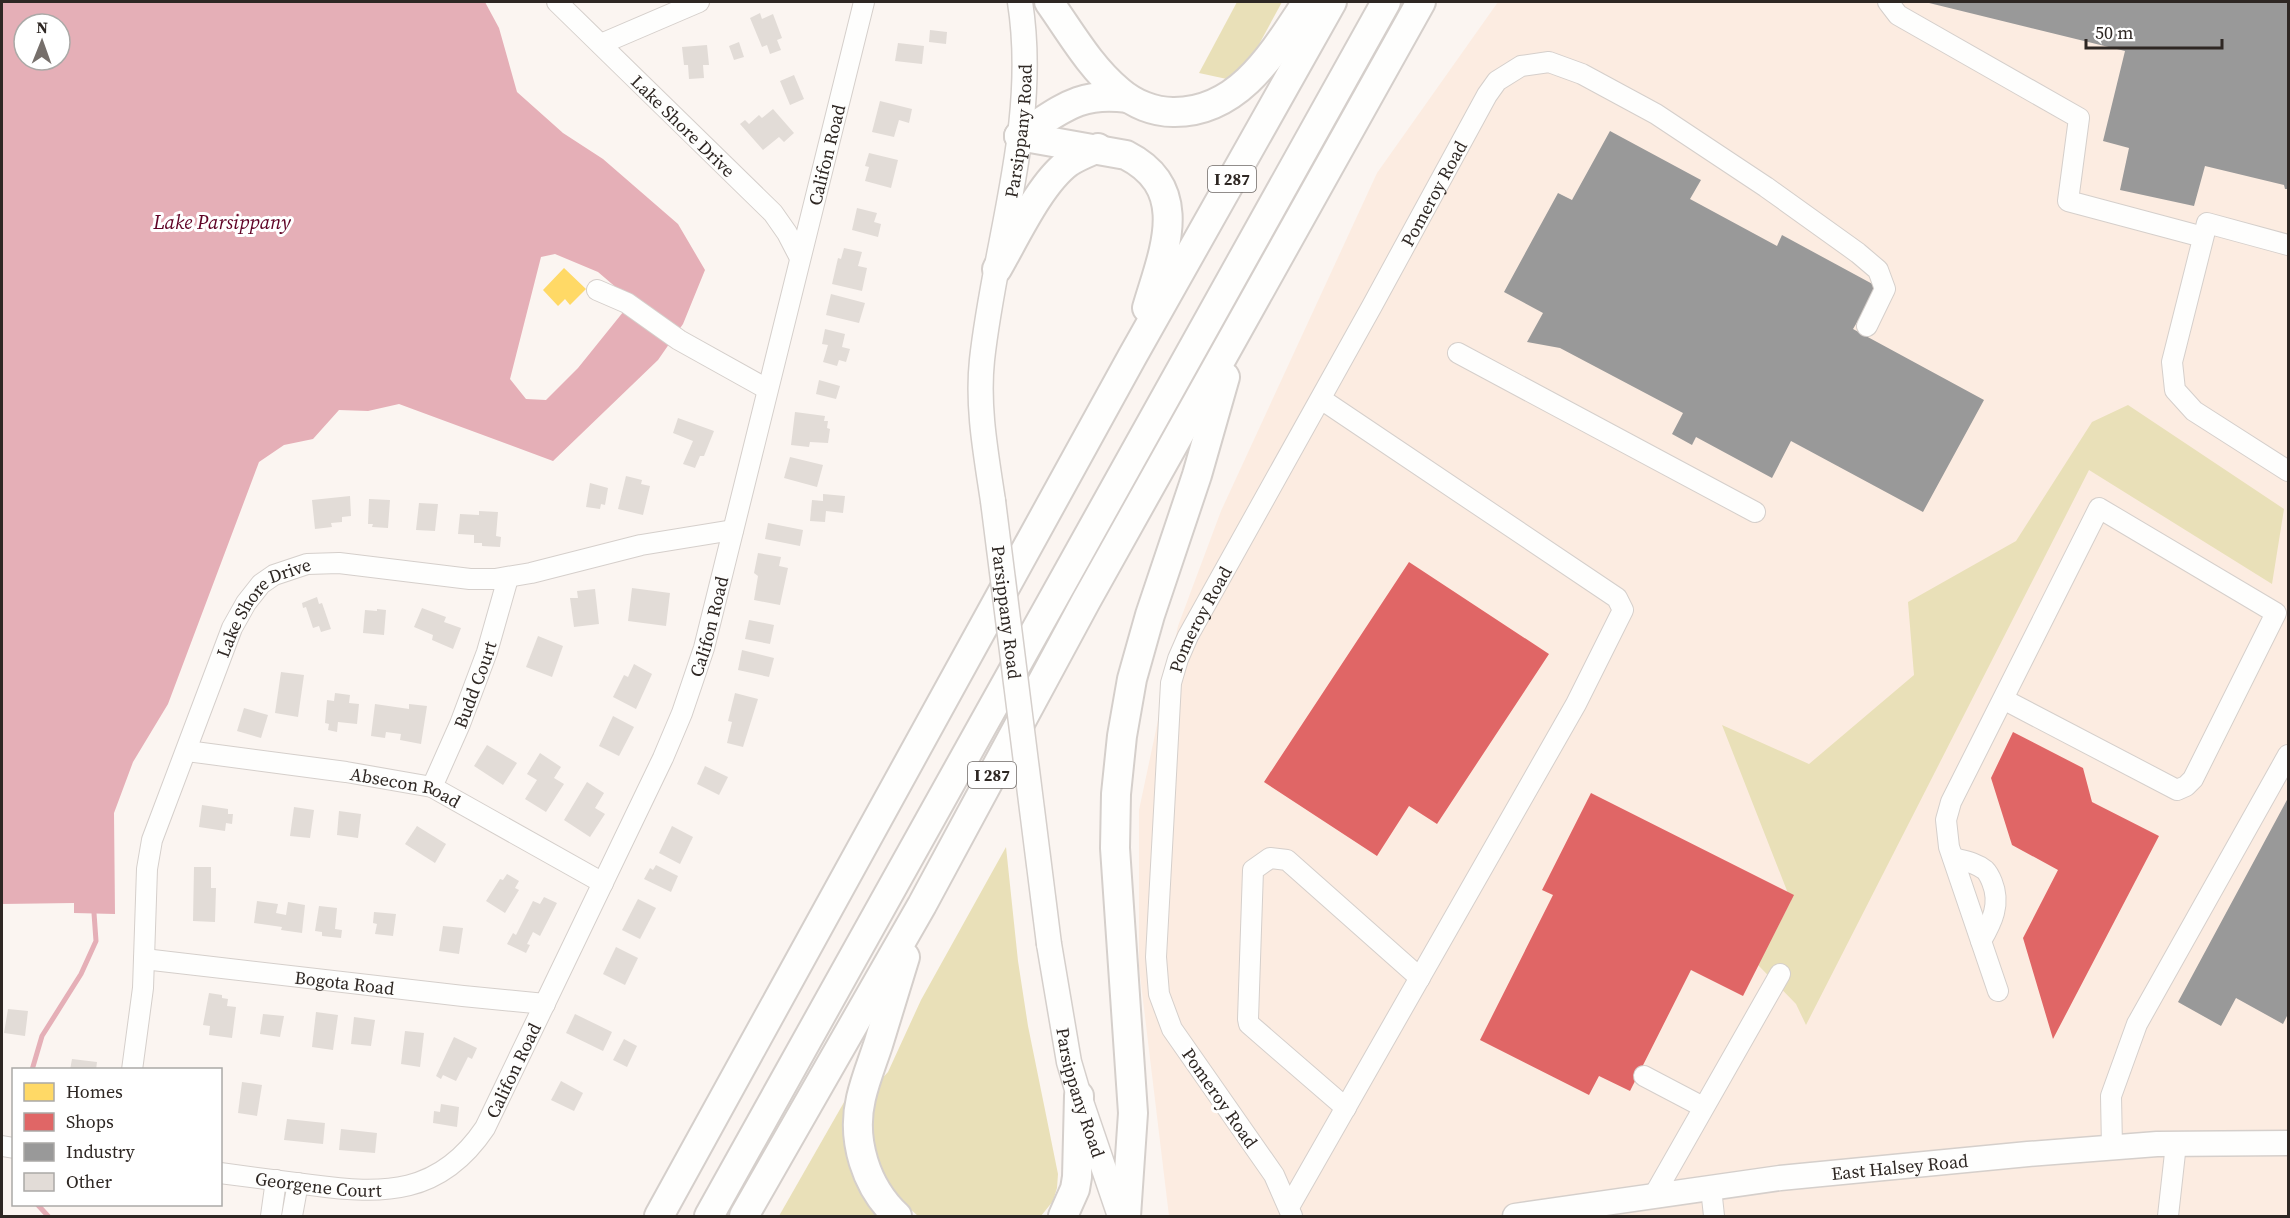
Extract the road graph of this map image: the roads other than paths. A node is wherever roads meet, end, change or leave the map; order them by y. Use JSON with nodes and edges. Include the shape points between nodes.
{"nodes":[{"id":1,"x":557,"y":2,"type":"edge"},
{"id":2,"x":699,"y":2,"type":"edge"},
{"id":3,"x":864,"y":2,"type":"edge"},
{"id":4,"x":1020,"y":2,"type":"edge"},
{"id":5,"x":1049,"y":2,"type":"edge"},
{"id":6,"x":1307,"y":2,"type":"edge"},
{"id":7,"x":1332,"y":2,"type":"edge"},
{"id":8,"x":1386,"y":2,"type":"edge"},
{"id":9,"x":1422,"y":2,"type":"edge"},
{"id":10,"x":1888,"y":2,"type":"edge"},
{"id":11,"x":601,"y":44,"type":"junction"},
{"id":12,"x":1127,"y":98,"type":"junction"},
{"id":13,"x":1019,"y":136,"type":"junction"},
{"id":14,"x":1098,"y":148,"type":"junction"},
{"id":15,"x":2203,"y":237,"type":"junction"},
{"id":16,"x":2289,"y":244,"type":"edge"},
{"id":17,"x":800,"y":258,"type":"junction"},
{"id":18,"x":997,"y":269,"type":"junction"},
{"id":19,"x":597,"y":290,"type":"dead end"},
{"id":20,"x":1868,"y":326,"type":"dead end"},
{"id":21,"x":1237,"y":331,"type":"junction"},
{"id":22,"x":1458,"y":353,"type":"dead end"},
{"id":23,"x":1132,"y":357,"type":"junction"},
{"id":24,"x":767,"y":389,"type":"junction"},
{"id":25,"x":1321,"y":399,"type":"junction"},
{"id":26,"x":2289,"y":471,"type":"edge"},
{"id":27,"x":1755,"y":512,"type":"dead end"},
{"id":28,"x":733,"y":530,"type":"junction"},
{"id":29,"x":508,"y":578,"type":"junction"},
{"id":30,"x":2003,"y":699,"type":"junction"},
{"id":31,"x":187,"y":751,"type":"junction"},
{"id":32,"x":2289,"y":755,"type":"edge"},
{"id":33,"x":432,"y":787,"type":"junction"},
{"id":34,"x":1953,"y":858,"type":"junction"},
{"id":35,"x":603,"y":883,"type":"junction"},
{"id":36,"x":922,"y":905,"type":"junction"},
{"id":37,"x":1981,"y":941,"type":"junction"},
{"id":38,"x":144,"y":959,"type":"junction"},
{"id":39,"x":1780,"y":974,"type":"dead end"},
{"id":40,"x":1420,"y":978,"type":"junction"},
{"id":41,"x":1998,"y":991,"type":"dead end"},
{"id":42,"x":545,"y":1004,"type":"junction"},
{"id":43,"x":132,"y":1068,"type":"edge"},
{"id":44,"x":1644,"y":1076,"type":"dead end"},
{"id":45,"x":1078,"y":1096,"type":"junction"},
{"id":46,"x":1703,"y":1107,"type":"junction"},
{"id":47,"x":1346,"y":1108,"type":"junction"},
{"id":48,"x":2289,"y":1143,"type":"edge"},
{"id":49,"x":2176,"y":1144,"type":"junction"},
{"id":50,"x":2112,"y":1148,"type":"junction"},
{"id":51,"x":222,"y":1173,"type":"edge"},
{"id":52,"x":276,"y":1180,"type":"junction"},
{"id":53,"x":298,"y":1183,"type":"junction"},
{"id":54,"x":415,"y":1184,"type":"joint"},
{"id":55,"x":1711,"y":1188,"type":"junction"},
{"id":56,"x":1653,"y":1197,"type":"junction"},
{"id":57,"x":1291,"y":1212,"type":"edge"},
{"id":58,"x":271,"y":1216,"type":"edge"},
{"id":59,"x":292,"y":1216,"type":"edge"},
{"id":60,"x":659,"y":1216,"type":"edge"},
{"id":61,"x":709,"y":1216,"type":"edge"},
{"id":62,"x":744,"y":1216,"type":"edge"},
{"id":63,"x":897,"y":1216,"type":"edge"},
{"id":64,"x":1062,"y":1216,"type":"edge"},
{"id":65,"x":1120,"y":1216,"type":"edge"},
{"id":66,"x":1126,"y":1216,"type":"edge"},
{"id":67,"x":1526,"y":1216,"type":"edge"},
{"id":68,"x":1714,"y":1216,"type":"edge"},
{"id":69,"x":2168,"y":1216,"type":"edge"}],
"edges":[{"from":1,"to":11,"type":"street","name":"Lake Shore Drive"},
{"from":2,"to":11,"type":"street"},
{"from":3,"to":17,"type":"street","name":"Califon Road"},
{"from":4,"to":13,"type":"main road","name":"Parsippany Road","via":[[1026,77]]},
{"from":5,"to":12,"type":"highway","via":[[1094,66]]},
{"from":6,"to":12,"type":"highway","via":[[1267,62],[1222,101],[1199,110],[1166,112]]},
{"from":7,"to":23,"type":"highway","number":"I 287"},
{"from":8,"to":61,"type":"highway"},
{"from":9,"to":21,"type":"highway","number":"I 287"},
{"from":10,"to":15,"type":"street","via":[[1898,15],[2079,118],[2068,201]]},
{"from":11,"to":17,"type":"street","name":"Lake Shore Drive","via":[[773,213]]},
{"from":12,"to":13,"type":"highway","via":[[1108,95],[1077,101]]},
{"from":13,"to":14,"type":"highway"},
{"from":13,"to":18,"type":"main road","name":"Parsippany Road"},
{"from":14,"to":18,"type":"highway","via":[[1059,171],[1035,202]]},
{"from":14,"to":23,"type":"highway","via":[[1126,155],[1148,168],[1162,188],[1169,212],[1167,237]]},
{"from":15,"to":16,"type":"street","via":[[2208,223]]},
{"from":15,"to":26,"type":"street","via":[[2172,362],[2175,390],[2194,411]]},
{"from":17,"to":24,"type":"street","name":"Califon Road"},
{"from":18,"to":45,"type":"main road","name":"Parsippany Road","bridge":true,"via":[[982,361],[983,436],[1049,944]]},
{"from":19,"to":24,"type":"street","via":[[627,303],[679,340]]},
{"from":20,"to":25,"type":"street","name":"Pomeroy Road","via":[[1885,289],[1878,270],[1858,253],[1656,114],[1582,74],[1549,62],[1521,66],[1497,81],[1487,95]]},
{"from":21,"to":36,"type":"highway","number":"I 287"},
{"from":21,"to":66,"type":"highway","via":[[1197,475],[1150,615],[1122,736],[1115,848],[1133,1113]]},
{"from":22,"to":27,"type":"street"},
{"from":23,"to":60,"type":"highway","number":"I 287"},
{"from":24,"to":28,"type":"street","name":"Califon Road"},
{"from":25,"to":40,"type":"street","via":[[1617,598],[1623,610],[1576,704]]},
{"from":25,"to":57,"type":"street","name":"Pomeroy Road","via":[[1178,659],[1170,692],[1156,957],[1159,994],[1172,1029],[1274,1175]]},
{"from":28,"to":29,"type":"street","name":"Lake Shore Drive","via":[[641,545]]},
{"from":28,"to":35,"type":"street","name":"Califon Road","via":[[704,648],[682,713]]},
{"from":29,"to":31,"type":"street","name":"Lake Shore Drive","via":[[470,579],[339,563],[307,564],[274,575],[254,591],[232,628]]},
{"from":29,"to":33,"type":"street","name":"Budd Court","via":[[487,652]]},
{"from":30,"to":30,"type":"street","via":[[2099,508],[2276,613],[2193,779],[2177,790]]},
{"from":30,"to":34,"type":"street","via":[[1951,802],[1946,820]]},
{"from":31,"to":33,"type":"street","name":"Absecon Road"},
{"from":31,"to":38,"type":"street","name":"Lake Shore Drive","via":[[152,840],[147,869]]},
{"from":32,"to":50,"type":"street","via":[[2137,1024],[2111,1096]]},
{"from":33,"to":35,"type":"street","name":"Absecon Road"},
{"from":34,"to":37,"type":"street"},
{"from":34,"to":37,"type":"street","via":[[1987,871],[1994,889],[1997,901]]},
{"from":35,"to":42,"type":"street","name":"Califon Road"},
{"from":36,"to":62,"type":"highway","number":"I 287"},
{"from":36,"to":63,"type":"highway","via":[[861,1100],[858,1125],[867,1173]]},
{"from":37,"to":41,"type":"street"},
{"from":38,"to":42,"type":"street","name":"Bogota Road"},
{"from":38,"to":43,"type":"street","name":"Lake Shore Drive"},
{"from":39,"to":46,"type":"street"},
{"from":40,"to":47,"type":"street"},
{"from":40,"to":47,"type":"street","via":[[1287,860],[1270,858],[1253,870],[1250,1024]]},
{"from":42,"to":54,"type":"street","name":"Califon Road","via":[[476,1142],[459,1160]]},
{"from":44,"to":46,"type":"street"},
{"from":45,"to":64,"type":"highway","via":[[1077,1177]]},
{"from":45,"to":65,"type":"main road","name":"Parsippany Road"},
{"from":46,"to":56,"type":"street"},
{"from":47,"to":57,"type":"street"},
{"from":48,"to":49,"type":"main road","name":"East Halsey Road"},
{"from":49,"to":50,"type":"main road","name":"East Halsey Road"},
{"from":49,"to":69,"type":"street"},
{"from":50,"to":55,"type":"main road","name":"East Halsey Road","via":[[1780,1178]]},
{"from":51,"to":52,"type":"street","name":"Georgene Court"},
{"from":52,"to":53,"type":"street","name":"Georgene Court"},
{"from":52,"to":58,"type":"street"},
{"from":53,"to":54,"type":"street","name":"Georgene Court","via":[[366,1191]]},
{"from":53,"to":59,"type":"street"},
{"from":55,"to":56,"type":"main road","name":"East Halsey Road"},
{"from":55,"to":68,"type":"street"},
{"from":56,"to":67,"type":"main road","name":"East Halsey Road"}]}
